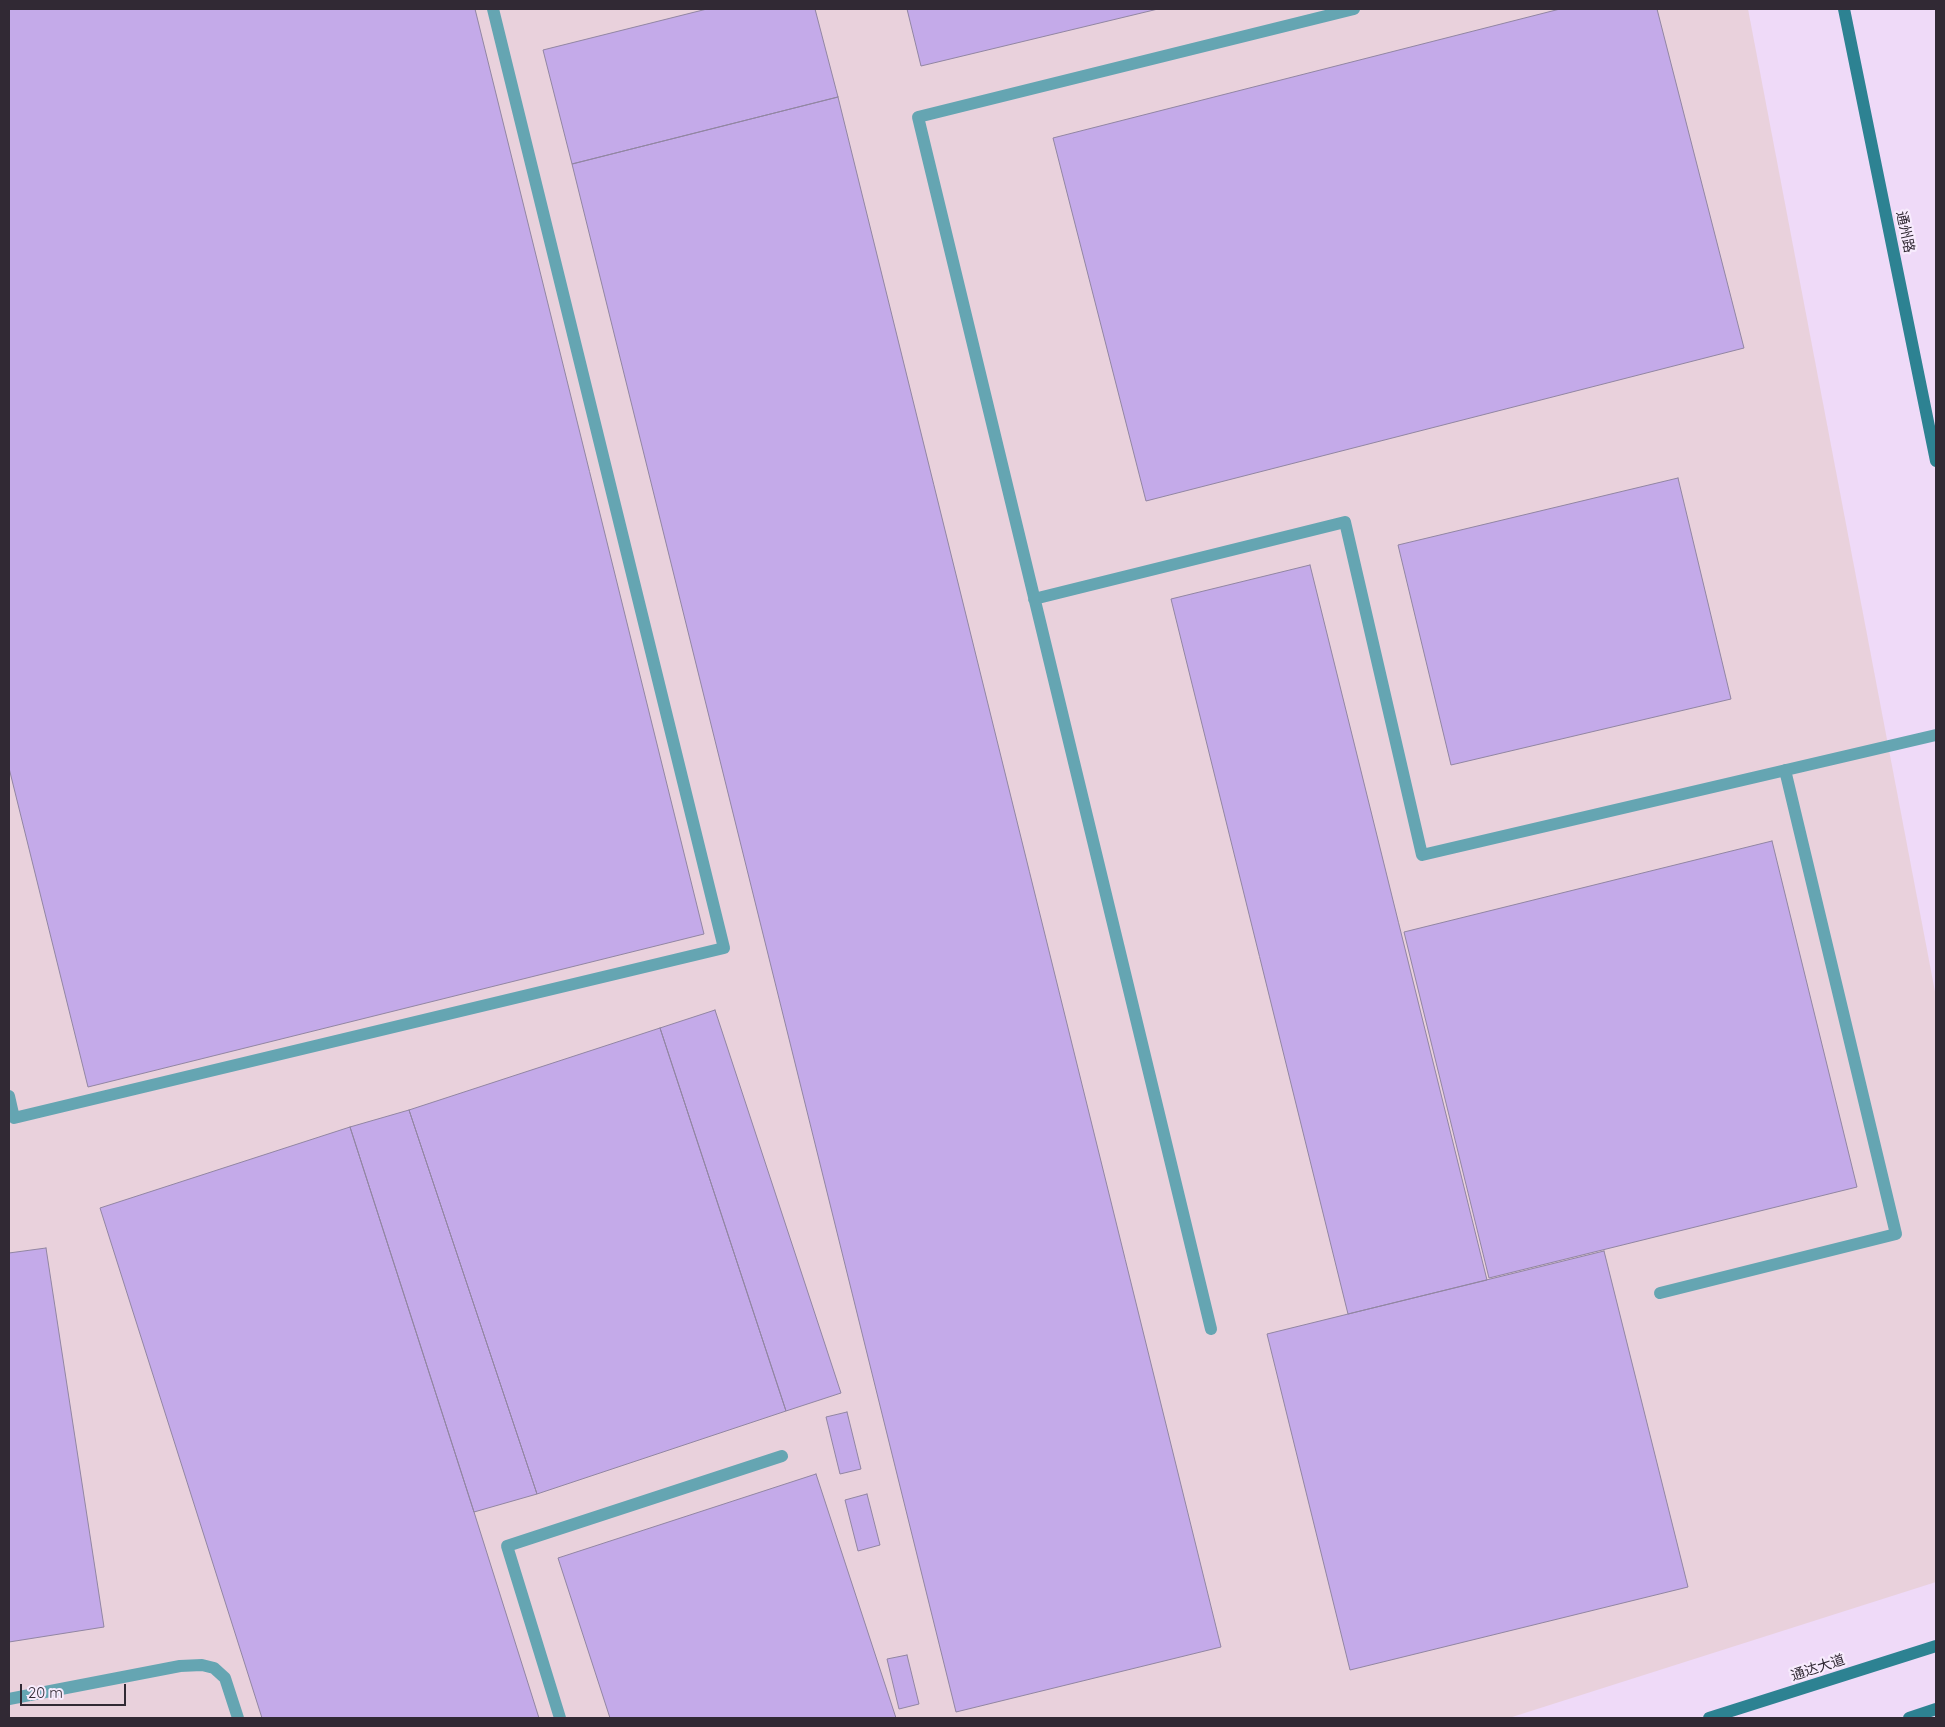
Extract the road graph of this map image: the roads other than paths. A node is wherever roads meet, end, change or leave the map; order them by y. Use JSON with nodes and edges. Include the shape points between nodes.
{"nodes":[{"id":1,"x":493,"y":9,"type":"edge"},
{"id":2,"x":1354,"y":9,"type":"edge"},
{"id":3,"x":1844,"y":9,"type":"edge"},
{"id":4,"x":1936,"y":461,"type":"edge"},
{"id":5,"x":1034,"y":599,"type":"junction"},
{"id":6,"x":1936,"y":735,"type":"edge"},
{"id":7,"x":1785,"y":770,"type":"junction"},
{"id":8,"x":9,"y":1096,"type":"edge"},
{"id":9,"x":1660,"y":1293,"type":"dead end"},
{"id":10,"x":1211,"y":1329,"type":"dead end"},
{"id":11,"x":782,"y":1456,"type":"dead end"},
{"id":12,"x":1936,"y":1646,"type":"edge"},
{"id":13,"x":9,"y":1699,"type":"edge"},
{"id":14,"x":1936,"y":1709,"type":"edge"},
{"id":15,"x":238,"y":1718,"type":"edge"},
{"id":16,"x":560,"y":1718,"type":"edge"},
{"id":17,"x":1709,"y":1718,"type":"edge"},
{"id":18,"x":1909,"y":1718,"type":"edge"}],
"edges":[{"from":1,"to":8,"type":"lane","via":[[724,948],[14,1118]]},
{"from":2,"to":5,"type":"lane","via":[[918,117]]},
{"from":3,"to":4,"type":"street","name":"通州路"},
{"from":5,"to":7,"type":"lane","via":[[1345,522],[1422,855]]},
{"from":5,"to":10,"type":"lane"},
{"from":6,"to":7,"type":"lane"},
{"from":7,"to":9,"type":"lane","via":[[1896,1234]]},
{"from":11,"to":16,"type":"lane","via":[[507,1546]]},
{"from":12,"to":17,"type":"street","name":"通达大道"},
{"from":13,"to":15,"type":"lane","via":[[180,1666],[202,1665],[214,1668],[225,1678]]},
{"from":14,"to":18,"type":"street"}]}
